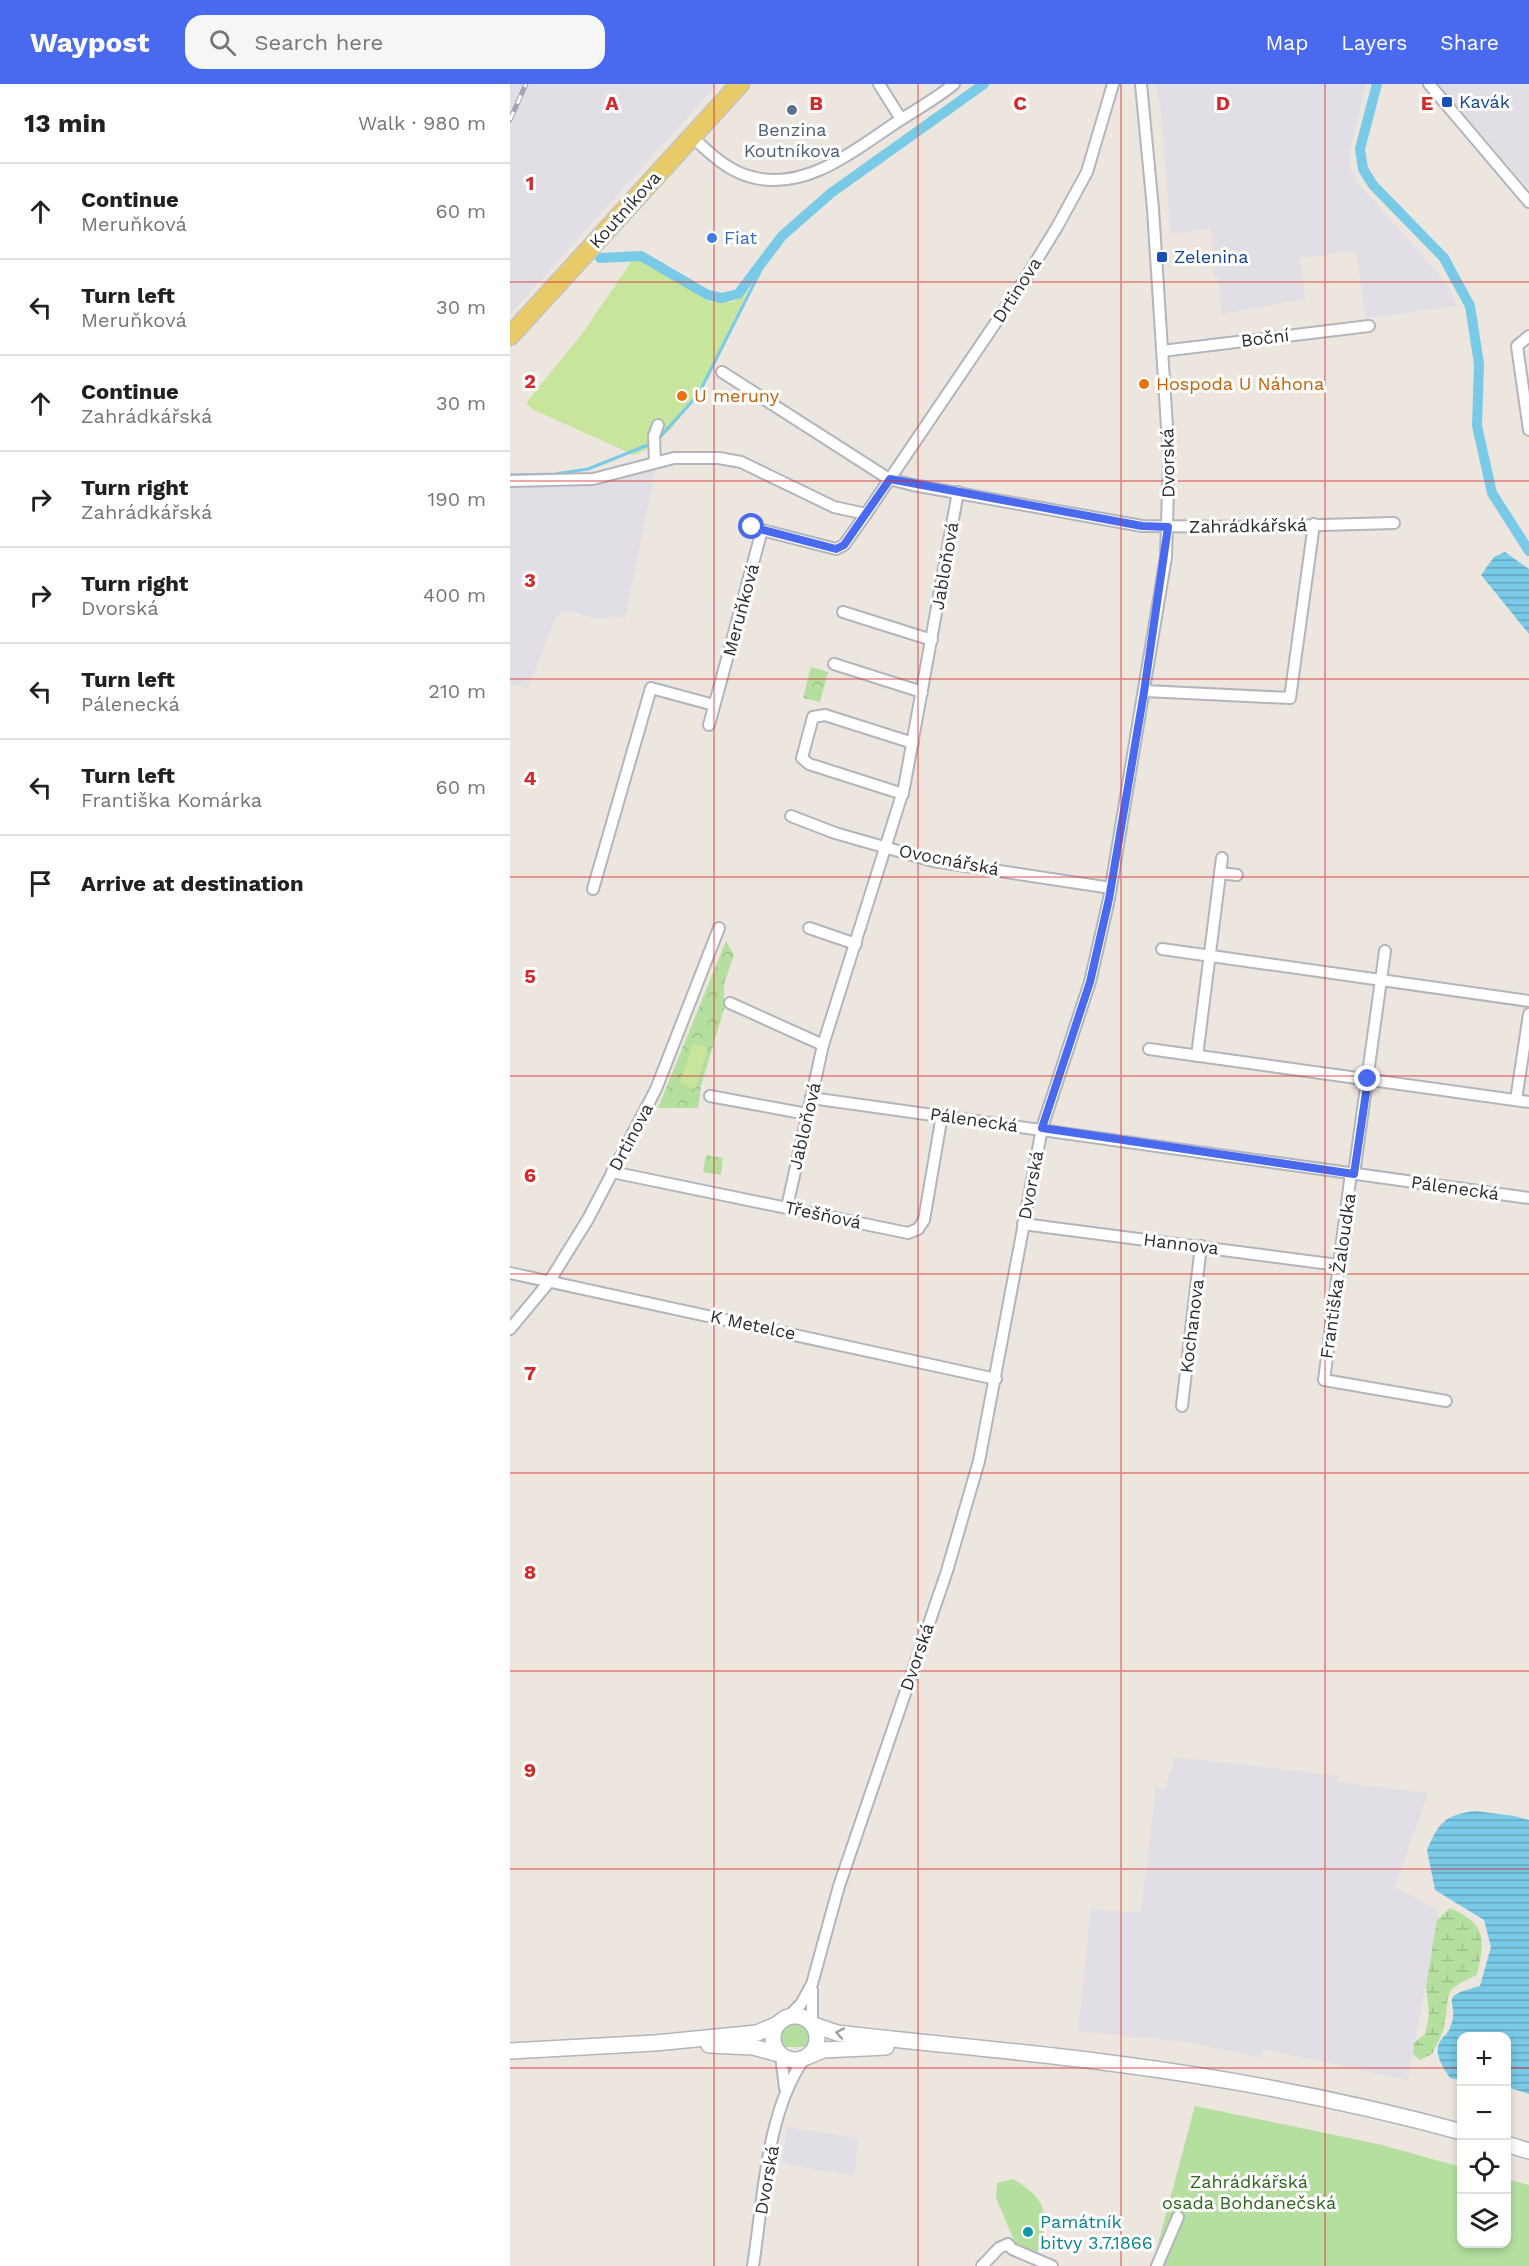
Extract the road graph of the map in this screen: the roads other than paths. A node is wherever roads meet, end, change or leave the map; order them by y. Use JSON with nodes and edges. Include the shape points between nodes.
{"nodes":[{"id":1,"x":740,"y":84,"type":"edge"},
{"id":2,"x":879,"y":84,"type":"edge"},
{"id":3,"x":954,"y":84,"type":"edge"},
{"id":4,"x":1113,"y":84,"type":"edge"},
{"id":5,"x":1141,"y":84,"type":"edge"},
{"id":6,"x":1429,"y":84,"type":"edge"},
{"id":7,"x":901,"y":119,"type":"junction"},
{"id":8,"x":692,"y":136,"type":"junction"},
{"id":9,"x":1529,"y":202,"type":"edge"},
{"id":10,"x":1369,"y":326,"type":"dead end"},
{"id":11,"x":510,"y":336,"type":"edge"},
{"id":12,"x":1529,"y":336,"type":"edge"},
{"id":13,"x":1162,"y":351,"type":"junction"},
{"id":14,"x":722,"y":372,"type":"dead end"},
{"id":15,"x":658,"y":425,"type":"dead end"},
{"id":16,"x":1529,"y":430,"type":"edge"},
{"id":17,"x":655,"y":462,"type":"junction"},
{"id":18,"x":890,"y":479,"type":"junction"},
{"id":19,"x":510,"y":481,"type":"edge"},
{"id":20,"x":958,"y":492,"type":"junction"},
{"id":21,"x":866,"y":514,"type":"junction"},
{"id":22,"x":1394,"y":522,"type":"dead end"},
{"id":23,"x":1314,"y":524,"type":"junction"},
{"id":24,"x":1168,"y":527,"type":"junction"},
{"id":25,"x":843,"y":612,"type":"dead end"},
{"id":26,"x":932,"y":640,"type":"junction"},
{"id":27,"x":834,"y":664,"type":"dead end"},
{"id":28,"x":922,"y":692,"type":"junction"},
{"id":29,"x":1144,"y":692,"type":"junction"},
{"id":30,"x":714,"y":705,"type":"junction"},
{"id":31,"x":709,"y":725,"type":"dead end"},
{"id":32,"x":913,"y":743,"type":"junction"},
{"id":33,"x":903,"y":794,"type":"junction"},
{"id":34,"x":791,"y":816,"type":"dead end"},
{"id":35,"x":887,"y":848,"type":"junction"},
{"id":36,"x":1222,"y":858,"type":"dead end"},
{"id":37,"x":1220,"y":873,"type":"junction"},
{"id":38,"x":1237,"y":875,"type":"dead end"},
{"id":39,"x":1111,"y":888,"type":"junction"},
{"id":40,"x":593,"y":889,"type":"dead end"},
{"id":41,"x":719,"y":928,"type":"dead end"},
{"id":42,"x":810,"y":928,"type":"dead end"},
{"id":43,"x":856,"y":944,"type":"junction"},
{"id":44,"x":1162,"y":949,"type":"dead end"},
{"id":45,"x":1385,"y":951,"type":"dead end"},
{"id":46,"x":1209,"y":956,"type":"junction"},
{"id":47,"x":1381,"y":980,"type":"junction"},
{"id":48,"x":1529,"y":1001,"type":"edge"},
{"id":49,"x":730,"y":1004,"type":"dead end"},
{"id":50,"x":1529,"y":1014,"type":"edge"},
{"id":51,"x":824,"y":1045,"type":"junction"},
{"id":52,"x":1149,"y":1050,"type":"dead end"},
{"id":53,"x":1197,"y":1056,"type":"junction"},
{"id":54,"x":1368,"y":1079,"type":"junction"},
{"id":55,"x":710,"y":1096,"type":"dead end"},
{"id":56,"x":811,"y":1098,"type":"junction"},
{"id":57,"x":1516,"y":1100,"type":"junction"},
{"id":58,"x":1529,"y":1102,"type":"edge"},
{"id":59,"x":807,"y":1114,"type":"junction"},
{"id":60,"x":942,"y":1115,"type":"junction"},
{"id":61,"x":1042,"y":1128,"type":"junction"},
{"id":62,"x":612,"y":1172,"type":"junction"},
{"id":63,"x":1353,"y":1174,"type":"junction"},
{"id":64,"x":1529,"y":1198,"type":"edge"},
{"id":65,"x":786,"y":1207,"type":"junction"},
{"id":66,"x":1023,"y":1224,"type":"junction"},
{"id":67,"x":1201,"y":1246,"type":"junction"},
{"id":68,"x":1338,"y":1265,"type":"junction"},
{"id":69,"x":510,"y":1273,"type":"edge"},
{"id":70,"x":549,"y":1282,"type":"junction"},
{"id":71,"x":510,"y":1329,"type":"edge"},
{"id":72,"x":996,"y":1379,"type":"junction"},
{"id":73,"x":1446,"y":1401,"type":"dead end"},
{"id":74,"x":1182,"y":1406,"type":"dead end"},
{"id":75,"x":812,"y":1984,"type":"junction"},
{"id":76,"x":783,"y":2020,"type":"junction"},
{"id":77,"x":813,"y":2024,"type":"junction"},
{"id":78,"x":655,"y":2043,"type":"junction"},
{"id":79,"x":940,"y":2045,"type":"junction"},
{"id":80,"x":510,"y":2051,"type":"edge"},
{"id":81,"x":780,"y":2055,"type":"junction"},
{"id":82,"x":806,"y":2058,"type":"junction"},
{"id":83,"x":785,"y":2094,"type":"junction"},
{"id":84,"x":1457,"y":2131,"type":"edge"},
{"id":85,"x":1511,"y":2146,"type":"edge"},
{"id":86,"x":1529,"y":2151,"type":"edge"},
{"id":87,"x":1178,"y":2217,"type":"dead end"},
{"id":88,"x":753,"y":2266,"type":"edge"},
{"id":89,"x":982,"y":2266,"type":"edge"},
{"id":90,"x":1052,"y":2266,"type":"edge"},
{"id":91,"x":1157,"y":2266,"type":"edge"}],
"edges":[{"from":1,"to":8,"type":"main road","name":"Koutníkova"},
{"from":2,"to":7,"type":"street"},
{"from":3,"to":7,"type":"street"},
{"from":4,"to":18,"type":"street","name":"Drtinova","via":[[1087,172],[1057,227]]},
{"from":5,"to":13,"type":"street","name":"Dvorská","via":[[1147,122]]},
{"from":6,"to":9,"type":"street"},
{"from":7,"to":8,"type":"street","via":[[844,159],[800,177],[772,180],[735,171]]},
{"from":8,"to":11,"type":"main road","name":"Koutníkova"},
{"from":10,"to":13,"type":"street","name":"Boční"},
{"from":12,"to":16,"type":"street","via":[[1517,346]]},
{"from":13,"to":24,"type":"street","name":"Dvorská","via":[[1169,458]]},
{"from":14,"to":18,"type":"street","name":"Zahrádkářská"},
{"from":15,"to":17,"type":"street","via":[[654,436]]},
{"from":17,"to":19,"type":"street","via":[[592,479]]},
{"from":17,"to":21,"type":"street","via":[[687,457],[730,459],[834,507]]},
{"from":18,"to":20,"type":"street","name":"Zahrádkářská"},
{"from":18,"to":21,"type":"street"},
{"from":20,"to":24,"type":"street","name":"Zahrádkářská","via":[[1142,526]]},
{"from":20,"to":26,"type":"street","name":"Jabloňová"},
{"from":21,"to":30,"type":"street","name":"Meruňková","via":[[844,545],[836,549],[757,529]]},
{"from":22,"to":23,"type":"street","name":"Zahrádkářská"},
{"from":23,"to":24,"type":"street","name":"Zahrádkářská"},
{"from":23,"to":29,"type":"street","via":[[1290,698]]},
{"from":24,"to":29,"type":"street","name":"Dvorská"},
{"from":25,"to":26,"type":"street"},
{"from":26,"to":28,"type":"street","name":"Jabloňová"},
{"from":27,"to":28,"type":"street"},
{"from":28,"to":32,"type":"street","name":"Jabloňová"},
{"from":29,"to":39,"type":"street","name":"Dvorská"},
{"from":30,"to":31,"type":"street","name":"Meruňková"},
{"from":30,"to":40,"type":"street","via":[[651,688]]},
{"from":32,"to":33,"type":"street","name":"Jabloňová"},
{"from":32,"to":33,"type":"street","via":[[825,715],[813,717],[802,758],[809,764]]},
{"from":33,"to":35,"type":"street","name":"Jabloňová"},
{"from":34,"to":35,"type":"street","name":"Ovocnářská"},
{"from":35,"to":39,"type":"street","name":"Ovocnářská","via":[[933,861]]},
{"from":35,"to":43,"type":"street","name":"Jabloňová"},
{"from":36,"to":37,"type":"street"},
{"from":37,"to":38,"type":"street"},
{"from":37,"to":46,"type":"street"},
{"from":39,"to":61,"type":"street","name":"Dvorská","via":[[1090,982]]},
{"from":41,"to":62,"type":"street","name":"Drtinova","via":[[656,1089]]},
{"from":42,"to":43,"type":"street"},
{"from":43,"to":51,"type":"street","name":"Jabloňová"},
{"from":44,"to":46,"type":"street"},
{"from":45,"to":47,"type":"street","name":"Františka Žaloudka"},
{"from":46,"to":47,"type":"street"},
{"from":46,"to":53,"type":"street"},
{"from":47,"to":48,"type":"street"},
{"from":47,"to":54,"type":"street","name":"Františka Žaloudka"},
{"from":49,"to":51,"type":"street"},
{"from":50,"to":57,"type":"street"},
{"from":51,"to":56,"type":"street","name":"Jabloňová"},
{"from":52,"to":53,"type":"street"},
{"from":53,"to":54,"type":"street"},
{"from":54,"to":57,"type":"street"},
{"from":54,"to":63,"type":"street","name":"Františka Žaloudka"},
{"from":55,"to":59,"type":"street"},
{"from":56,"to":59,"type":"street","name":"Jabloňová"},
{"from":56,"to":60,"type":"street","name":"Pálenecká"},
{"from":57,"to":58,"type":"street"},
{"from":59,"to":65,"type":"street","name":"Jabloňová"},
{"from":60,"to":61,"type":"street","name":"Pálenecká"},
{"from":60,"to":65,"type":"street","name":"Třešňová","via":[[924,1220],[914,1232]]},
{"from":61,"to":63,"type":"street","name":"Pálenecká"},
{"from":61,"to":66,"type":"street","name":"Dvorská"},
{"from":62,"to":65,"type":"street","name":"Třešňová"},
{"from":62,"to":70,"type":"street","name":"Drtinova"},
{"from":63,"to":64,"type":"street","name":"Pálenecká"},
{"from":63,"to":68,"type":"street","name":"Františka Žaloudka"},
{"from":66,"to":67,"type":"street","name":"Hannova"},
{"from":66,"to":72,"type":"street","name":"Dvorská"},
{"from":67,"to":68,"type":"street","name":"Hannova"},
{"from":67,"to":74,"type":"street","name":"Kochanova"},
{"from":68,"to":73,"type":"street","name":"Františka Žaloudka","via":[[1324,1378],[1327,1383]]},
{"from":69,"to":70,"type":"street","name":"K Metelce"},
{"from":70,"to":71,"type":"street","name":"Drtinova"},
{"from":70,"to":72,"type":"street","name":"K Metelce"},
{"from":72,"to":75,"type":"street","name":"Dvorská","via":[[963,1521],[839,1886]]},
{"from":75,"to":76,"type":"street","name":"Dvorská","via":[[801,2004]]},
{"from":75,"to":77,"type":"street","name":"Dvorská"},
{"from":76,"to":77,"type":"main road","via":[[801,2016]]},
{"from":76,"to":78,"type":"main road","via":[[758,2033]]},
{"from":76,"to":81,"type":"main road","name":"Dvorská","via":[[773,2036]]},
{"from":79,"to":77,"type":"main road","one_way":true,"via":[[837,2033]]},
{"from":77,"to":82,"type":"main road","name":"Dvorská","via":[[818,2039]]},
{"from":78,"to":80,"type":"main road"},
{"from":78,"to":81,"type":"main road","via":[[753,2047]]},
{"from":79,"to":82,"type":"main road","via":[[841,2048],[823,2050]]},
{"from":79,"to":84,"type":"main road","via":[[1213,2078],[1366,2108]]},
{"from":81,"to":82,"type":"main road","via":[[793,2061]]},
{"from":81,"to":83,"type":"street","name":"Dvorská"},
{"from":82,"to":83,"type":"street","name":"Dvorská"},
{"from":83,"to":88,"type":"street","name":"Dvorská"},
{"from":85,"to":86,"type":"main road"},
{"from":87,"to":91,"type":"street"},
{"from":89,"to":90,"type":"street","via":[[1008,2244]]}]}
